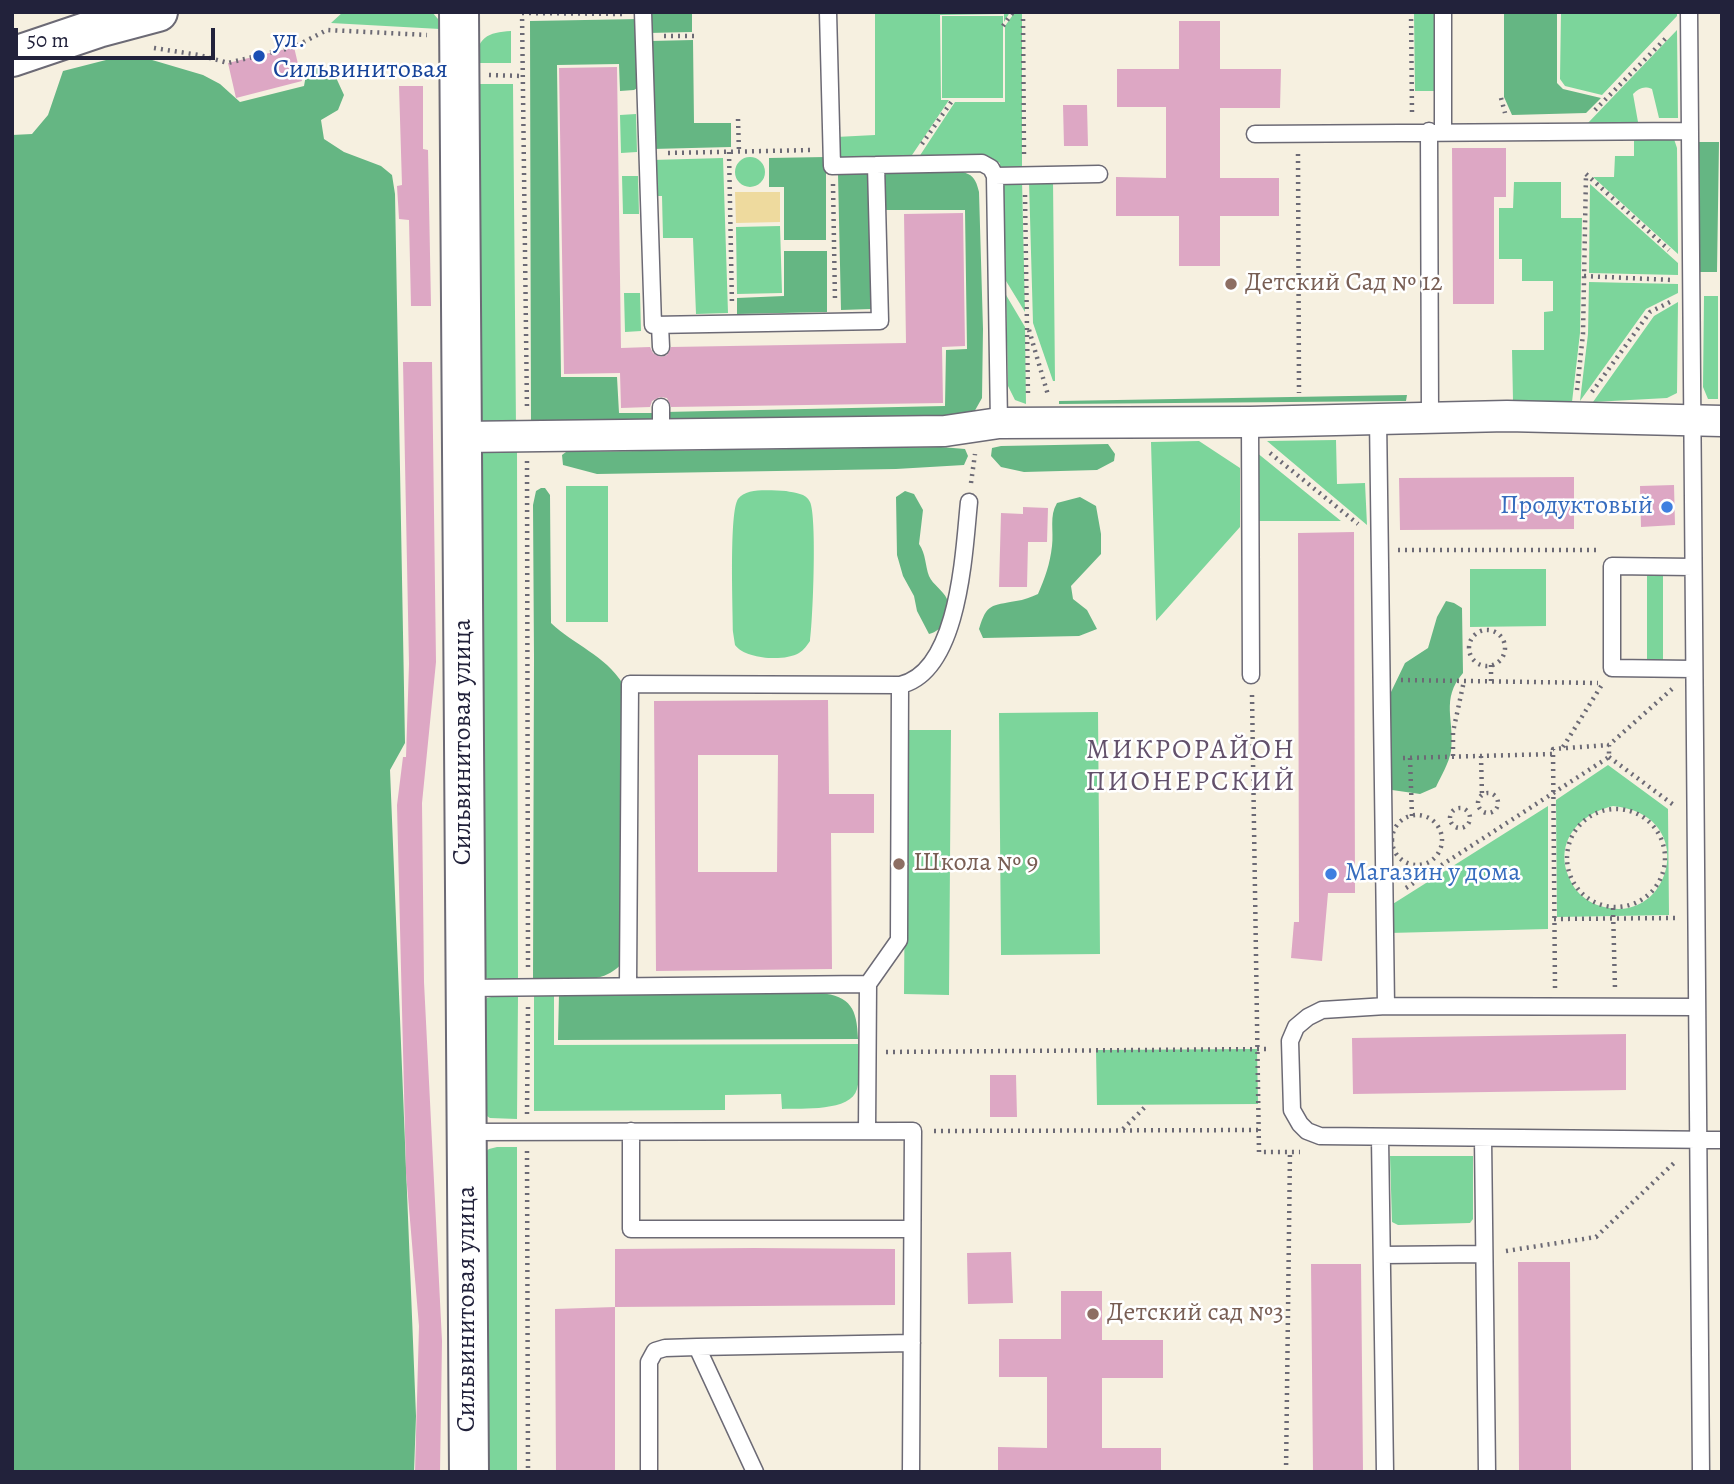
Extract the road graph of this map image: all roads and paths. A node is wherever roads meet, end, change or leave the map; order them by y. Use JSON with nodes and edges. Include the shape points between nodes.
{"nodes":[{"id":1,"x":156,"y":12,"type":"edge"},
{"id":2,"x":828,"y":12,"type":"edge"},
{"id":3,"x":1013,"y":12,"type":"edge"},
{"id":4,"x":1023,"y":12,"type":"edge"},
{"id":5,"x":1411,"y":12,"type":"edge"},
{"id":6,"x":1443,"y":12,"type":"edge"},
{"id":7,"x":522,"y":13,"type":"edge"},
{"id":8,"x":643,"y":13,"type":"edge"},
{"id":9,"x":1689,"y":13,"type":"edge"},
{"id":10,"x":447,"y":24,"type":"edge"},
{"id":11,"x":1003,"y":26,"type":"dead end"},
{"id":12,"x":695,"y":36,"type":"dead end"},
{"id":13,"x":644,"y":37,"type":"junction"},
{"id":14,"x":199,"y":55,"type":"dead end"},
{"id":15,"x":12,"y":57,"type":"edge"},
{"id":16,"x":478,"y":75,"type":"dead end"},
{"id":17,"x":523,"y":76,"type":"junction"},
{"id":18,"x":954,"y":97,"type":"dead end"},
{"id":19,"x":738,"y":119,"type":"dead end"},
{"id":20,"x":1428,"y":131,"type":"junction"},
{"id":21,"x":1575,"y":131,"type":"junction"},
{"id":22,"x":1690,"y":131,"type":"junction"},
{"id":23,"x":1298,"y":133,"type":"junction"},
{"id":24,"x":1255,"y":134,"type":"dead end"},
{"id":25,"x":729,"y":152,"type":"junction"},
{"id":26,"x":739,"y":152,"type":"junction"},
{"id":27,"x":648,"y":153,"type":"junction"},
{"id":28,"x":832,"y":158,"type":"junction"},
{"id":29,"x":876,"y":165,"type":"junction"},
{"id":30,"x":908,"y":165,"type":"junction"},
{"id":31,"x":1099,"y":174,"type":"dead end"},
{"id":32,"x":995,"y":176,"type":"junction"},
{"id":33,"x":1024,"y":177,"type":"junction"},
{"id":34,"x":1584,"y":276,"type":"junction"},
{"id":35,"x":1691,"y":280,"type":"junction"},
{"id":36,"x":835,"y":322,"type":"junction"},
{"id":37,"x":732,"y":323,"type":"junction"},
{"id":38,"x":1027,"y":324,"type":"junction"},
{"id":39,"x":660,"y":325,"type":"junction"},
{"id":40,"x":661,"y":347,"type":"dead end"},
{"id":41,"x":1299,"y":405,"type":"dead end"},
{"id":42,"x":1052,"y":407,"type":"dead end"},
{"id":43,"x":999,"y":416,"type":"junction"},
{"id":44,"x":1430,"y":417,"type":"junction"},
{"id":45,"x":1378,"y":418,"type":"junction"},
{"id":46,"x":1573,"y":418,"type":"junction"},
{"id":47,"x":1691,"y":420,"type":"junction"},
{"id":48,"x":1722,"y":421,"type":"edge"},
{"id":49,"x":1250,"y":429,"type":"junction"},
{"id":50,"x":462,"y":437,"type":"junction"},
{"id":51,"x":527,"y":437,"type":"junction"},
{"id":52,"x":975,"y":452,"type":"dead end"},
{"id":53,"x":969,"y":502,"type":"joint"},
{"id":54,"x":1380,"y":546,"type":"junction"},
{"id":55,"x":1611,"y":550,"type":"dead end"},
{"id":56,"x":1693,"y":567,"type":"junction"},
{"id":57,"x":1490,"y":665,"type":"junction"},
{"id":58,"x":1612,"y":668,"type":"junction"},
{"id":59,"x":1693,"y":669,"type":"junction"},
{"id":60,"x":1251,"y":675,"type":"joint"},
{"id":61,"x":1382,"y":680,"type":"junction"},
{"id":62,"x":1464,"y":681,"type":"junction"},
{"id":63,"x":1491,"y":681,"type":"junction"},
{"id":64,"x":1603,"y":683,"type":"junction"},
{"id":65,"x":900,"y":685,"type":"junction"},
{"id":66,"x":1609,"y":746,"type":"junction"},
{"id":67,"x":1563,"y":748,"type":"junction"},
{"id":68,"x":1553,"y":754,"type":"junction"},
{"id":69,"x":1481,"y":756,"type":"junction"},
{"id":70,"x":1453,"y":757,"type":"junction"},
{"id":71,"x":1608,"y":757,"type":"junction"},
{"id":72,"x":1383,"y":758,"type":"junction"},
{"id":73,"x":1410,"y":758,"type":"junction"},
{"id":74,"x":1553,"y":793,"type":"junction"},
{"id":75,"x":1482,"y":796,"type":"junction"},
{"id":76,"x":1480,"y":808,"type":"junction"},
{"id":77,"x":1468,"y":813,"type":"junction"},
{"id":78,"x":1412,"y":816,"type":"junction"},
{"id":79,"x":1695,"y":821,"type":"junction"},
{"id":80,"x":1451,"y":823,"type":"junction"},
{"id":81,"x":1439,"y":829,"type":"junction"},
{"id":82,"x":1384,"y":902,"type":"junction"},
{"id":83,"x":1613,"y":908,"type":"junction"},
{"id":84,"x":1614,"y":918,"type":"junction"},
{"id":85,"x":1696,"y":918,"type":"junction"},
{"id":86,"x":1554,"y":919,"type":"junction"},
{"id":87,"x":868,"y":984,"type":"junction"},
{"id":88,"x":628,"y":986,"type":"junction"},
{"id":89,"x":466,"y":988,"type":"junction"},
{"id":90,"x":528,"y":988,"type":"junction"},
{"id":91,"x":1386,"y":1006,"type":"junction"},
{"id":92,"x":1555,"y":1007,"type":"junction"},
{"id":93,"x":1616,"y":1007,"type":"junction"},
{"id":94,"x":1697,"y":1007,"type":"junction"},
{"id":95,"x":1257,"y":1049,"type":"junction"},
{"id":96,"x":867,"y":1052,"type":"junction"},
{"id":97,"x":1147,"y":1105,"type":"dead end"},
{"id":98,"x":1300,"y":1124,"type":"junction"},
{"id":99,"x":1122,"y":1130,"type":"junction"},
{"id":100,"x":631,"y":1131,"type":"junction"},
{"id":101,"x":867,"y":1131,"type":"junction"},
{"id":102,"x":913,"y":1131,"type":"junction"},
{"id":103,"x":467,"y":1132,"type":"junction"},
{"id":104,"x":527,"y":1132,"type":"junction"},
{"id":105,"x":1380,"y":1138,"type":"junction"},
{"id":106,"x":1483,"y":1138,"type":"junction"},
{"id":107,"x":1698,"y":1140,"type":"junction"},
{"id":108,"x":1722,"y":1140,"type":"edge"},
{"id":109,"x":1684,"y":1154,"type":"dead end"},
{"id":110,"x":912,"y":1229,"type":"junction"},
{"id":111,"x":1484,"y":1254,"type":"junction"},
{"id":112,"x":1382,"y":1255,"type":"junction"},
{"id":113,"x":912,"y":1343,"type":"junction"},
{"id":114,"x":696,"y":1347,"type":"junction"},
{"id":115,"x":469,"y":1472,"type":"edge"},
{"id":116,"x":528,"y":1472,"type":"edge"},
{"id":117,"x":649,"y":1472,"type":"edge"},
{"id":118,"x":755,"y":1472,"type":"edge"},
{"id":119,"x":911,"y":1472,"type":"edge"},
{"id":120,"x":1286,"y":1472,"type":"edge"},
{"id":121,"x":1385,"y":1472,"type":"edge"},
{"id":122,"x":1487,"y":1472,"type":"edge"},
{"id":123,"x":1701,"y":1472,"type":"edge"}],
"edges":[{"from":1,"to":15,"type":"street"},
{"from":2,"to":28,"type":"lane"},
{"from":3,"to":11,"type":"path"},
{"from":4,"to":33,"type":"path"},
{"from":5,"to":20,"type":"path"},
{"from":6,"to":20,"type":"lane"},
{"from":7,"to":8,"type":"path"},
{"from":7,"to":17,"type":"path"},
{"from":8,"to":13,"type":"lane"},
{"from":9,"to":21,"type":"path"},
{"from":9,"to":22,"type":"lane"},
{"from":10,"to":14,"type":"path","via":[[327,30],[293,47],[228,63]]},
{"from":10,"to":50,"type":"street","name":"Сильвинитовая улица"},
{"from":12,"to":13,"type":"path"},
{"from":13,"to":27,"type":"lane"},
{"from":16,"to":17,"type":"path"},
{"from":17,"to":51,"type":"path"},
{"from":18,"to":30,"type":"path"},
{"from":19,"to":26,"type":"path"},
{"from":20,"to":21,"type":"lane"},
{"from":20,"to":23,"type":"lane"},
{"from":20,"to":44,"type":"lane"},
{"from":21,"to":22,"type":"lane"},
{"from":22,"to":35,"type":"lane"},
{"from":23,"to":24,"type":"lane"},
{"from":23,"to":41,"type":"path"},
{"from":25,"to":26,"type":"path"},
{"from":25,"to":27,"type":"path"},
{"from":25,"to":37,"type":"path"},
{"from":26,"to":28,"type":"path"},
{"from":27,"to":39,"type":"lane","via":[[653,325]]},
{"from":28,"to":29,"type":"lane"},
{"from":28,"to":36,"type":"path"},
{"from":29,"to":30,"type":"lane"},
{"from":29,"to":36,"type":"lane","via":[[880,321]]},
{"from":30,"to":32,"type":"lane","via":[[982,163]]},
{"from":31,"to":33,"type":"lane"},
{"from":32,"to":33,"type":"lane"},
{"from":32,"to":43,"type":"lane"},
{"from":33,"to":38,"type":"path"},
{"from":34,"to":35,"type":"path"},
{"from":34,"to":35,"type":"path","via":[[1586,174]]},
{"from":34,"to":46,"type":"path"},
{"from":35,"to":46,"type":"path","via":[[1650,312]]},
{"from":35,"to":47,"type":"lane"},
{"from":36,"to":37,"type":"lane"},
{"from":37,"to":39,"type":"lane"},
{"from":38,"to":42,"type":"path"},
{"from":38,"to":43,"type":"path","via":[[1028,408]]},
{"from":39,"to":40,"type":"lane"},
{"from":43,"to":49,"type":"street"},
{"from":43,"to":51,"type":"street","via":[[945,431],[661,421]]},
{"from":44,"to":45,"type":"street"},
{"from":44,"to":46,"type":"street"},
{"from":45,"to":49,"type":"street"},
{"from":45,"to":54,"type":"lane"},
{"from":46,"to":47,"type":"street"},
{"from":47,"to":48,"type":"street"},
{"from":47,"to":56,"type":"lane"},
{"from":49,"to":54,"type":"path"},
{"from":49,"to":60,"type":"lane"},
{"from":50,"to":51,"type":"street"},
{"from":50,"to":89,"type":"street","name":"Сильвинитовая улица"},
{"from":51,"to":90,"type":"path"},
{"from":52,"to":53,"type":"path"},
{"from":53,"to":65,"type":"lane","via":[[961,583],[952,620],[930,664],[916,679]]},
{"from":54,"to":55,"type":"path"},
{"from":54,"to":61,"type":"lane"},
{"from":56,"to":58,"type":"lane","via":[[1612,566]]},
{"from":56,"to":59,"type":"lane"},
{"from":57,"to":57,"type":"path","via":[[1500,659],[1504,649],[1498,634],[1487,630],[1472,637],[1469,649],[1479,664]]},
{"from":57,"to":63,"type":"path"},
{"from":58,"to":59,"type":"lane"},
{"from":58,"to":64,"type":"path"},
{"from":59,"to":66,"type":"path"},
{"from":59,"to":79,"type":"lane"},
{"from":60,"to":95,"type":"path"},
{"from":61,"to":62,"type":"path"},
{"from":61,"to":72,"type":"lane"},
{"from":62,"to":63,"type":"path"},
{"from":62,"to":70,"type":"path","via":[[1453,732]]},
{"from":63,"to":64,"type":"path"},
{"from":64,"to":67,"type":"path"},
{"from":65,"to":87,"type":"lane","via":[[899,940]]},
{"from":65,"to":88,"type":"lane","via":[[630,684]]},
{"from":66,"to":67,"type":"path"},
{"from":66,"to":71,"type":"path"},
{"from":67,"to":68,"type":"path","via":[[1553,749]]},
{"from":68,"to":69,"type":"path"},
{"from":68,"to":74,"type":"path"},
{"from":69,"to":70,"type":"path"},
{"from":69,"to":75,"type":"path"},
{"from":70,"to":73,"type":"path"},
{"from":71,"to":74,"type":"path"},
{"from":71,"to":79,"type":"path"},
{"from":72,"to":73,"type":"path"},
{"from":72,"to":82,"type":"lane"},
{"from":73,"to":78,"type":"path"},
{"from":74,"to":82,"type":"path"},
{"from":74,"to":86,"type":"path"},
{"from":75,"to":76,"type":"path"},
{"from":75,"to":76,"type":"path","via":[[1495,796],[1498,805],[1489,813]]},
{"from":76,"to":77,"type":"path"},
{"from":77,"to":80,"type":"path","via":[[1455,810]]},
{"from":77,"to":80,"type":"path","via":[[1467,826],[1457,828]]},
{"from":78,"to":81,"type":"path","via":[[1428,818]]},
{"from":78,"to":81,"type":"path","via":[[1394,832],[1393,848],[1403,861],[1419,865],[1434,859],[1441,845]]},
{"from":79,"to":85,"type":"lane"},
{"from":80,"to":81,"type":"path"},
{"from":82,"to":91,"type":"lane"},
{"from":83,"to":83,"type":"path","via":[[1644,900],[1663,875],[1666,859],[1661,836],[1646,818],[1616,808],[1585,819],[1567,848],[1572,881],[1583,895]]},
{"from":83,"to":84,"type":"path"},
{"from":84,"to":85,"type":"path"},
{"from":84,"to":86,"type":"path"},
{"from":84,"to":93,"type":"path"},
{"from":85,"to":94,"type":"lane"},
{"from":86,"to":92,"type":"path"},
{"from":87,"to":88,"type":"lane"},
{"from":87,"to":96,"type":"lane"},
{"from":88,"to":90,"type":"lane"},
{"from":89,"to":90,"type":"lane"},
{"from":89,"to":103,"type":"street","name":"Сильвинитовая улица"},
{"from":90,"to":104,"type":"path"},
{"from":91,"to":92,"type":"lane"},
{"from":91,"to":98,"type":"lane","via":[[1322,1010],[1296,1027],[1290,1041],[1290,1098]]},
{"from":92,"to":93,"type":"lane"},
{"from":93,"to":94,"type":"lane"},
{"from":94,"to":107,"type":"lane"},
{"from":95,"to":96,"type":"path"},
{"from":95,"to":99,"type":"path","via":[[1258,1130]]},
{"from":96,"to":101,"type":"lane"},
{"from":97,"to":99,"type":"path"},
{"from":98,"to":105,"type":"lane","via":[[1320,1136]]},
{"from":98,"to":120,"type":"path","via":[[1289,1153]]},
{"from":99,"to":102,"type":"path"},
{"from":100,"to":101,"type":"lane"},
{"from":100,"to":104,"type":"lane"},
{"from":100,"to":110,"type":"lane","via":[[631,1229]]},
{"from":101,"to":102,"type":"lane"},
{"from":102,"to":110,"type":"lane"},
{"from":103,"to":104,"type":"lane"},
{"from":103,"to":115,"type":"street","name":"Сильвинитовая улица"},
{"from":104,"to":116,"type":"path"},
{"from":105,"to":106,"type":"lane"},
{"from":105,"to":112,"type":"lane"},
{"from":106,"to":107,"type":"lane"},
{"from":106,"to":111,"type":"lane"},
{"from":107,"to":108,"type":"lane"},
{"from":107,"to":123,"type":"lane"},
{"from":109,"to":111,"type":"path","via":[[1596,1237]]},
{"from":110,"to":113,"type":"lane"},
{"from":111,"to":112,"type":"lane"},
{"from":111,"to":122,"type":"lane"},
{"from":112,"to":121,"type":"lane"},
{"from":113,"to":114,"type":"lane"},
{"from":113,"to":119,"type":"lane"},
{"from":114,"to":117,"type":"lane","via":[[655,1351],[649,1362]]},
{"from":114,"to":118,"type":"lane"}]}
